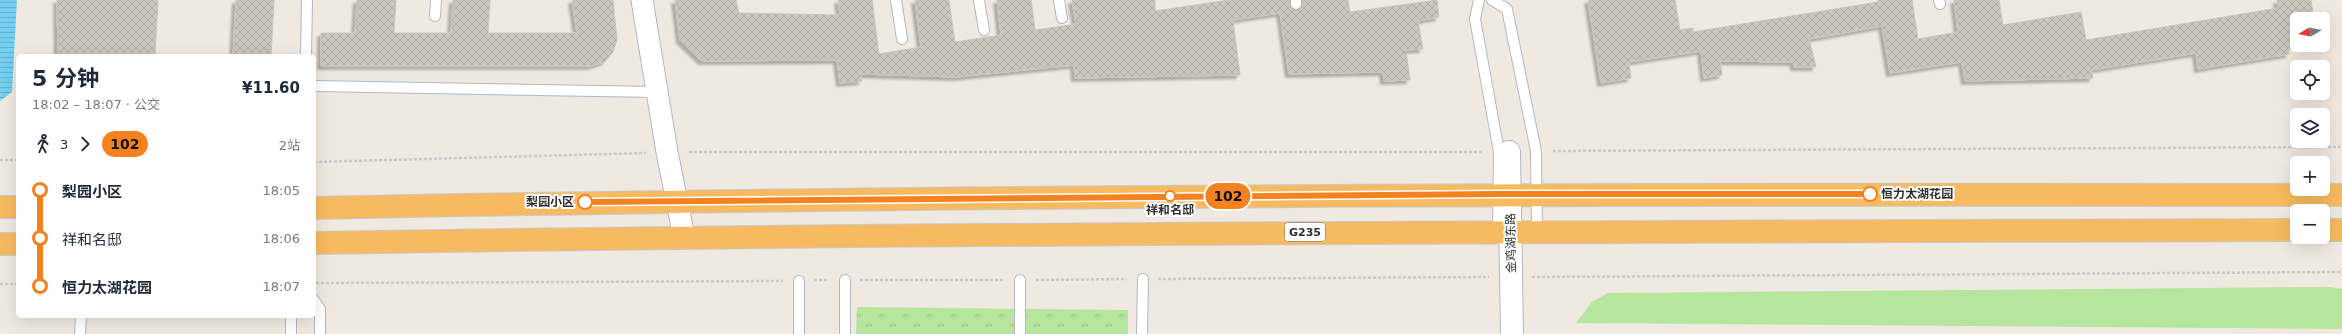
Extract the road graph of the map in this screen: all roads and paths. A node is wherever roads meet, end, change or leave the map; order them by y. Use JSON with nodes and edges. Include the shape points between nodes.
{"nodes":[{"id":1,"x":307,"y":0,"type":"edge"},
{"id":2,"x":436,"y":0,"type":"edge"},
{"id":3,"x":642,"y":0,"type":"edge"},
{"id":4,"x":896,"y":0,"type":"edge"},
{"id":5,"x":979,"y":0,"type":"edge"},
{"id":6,"x":1059,"y":0,"type":"edge"},
{"id":7,"x":1479,"y":0,"type":"edge"},
{"id":8,"x":1492,"y":0,"type":"edge"},
{"id":9,"x":435,"y":16,"type":"dead end"},
{"id":10,"x":1062,"y":18,"type":"dead end"},
{"id":11,"x":984,"y":30,"type":"dead end"},
{"id":12,"x":902,"y":39,"type":"dead end"},
{"id":13,"x":306,"y":54,"type":"edge"},
{"id":14,"x":316,"y":86,"type":"edge"},
{"id":15,"x":657,"y":92,"type":"junction"},
{"id":16,"x":2342,"y":147,"type":"edge"},
{"id":17,"x":1536,"y":151,"type":"junction"},
{"id":18,"x":667,"y":152,"type":"junction"},
{"id":19,"x":1504,"y":152,"type":"junction"},
{"id":20,"x":0,"y":160,"type":"edge"},
{"id":21,"x":16,"y":160,"type":"edge"},
{"id":22,"x":316,"y":162,"type":"edge"},
{"id":23,"x":1504,"y":194,"type":"junction"},
{"id":24,"x":1536,"y":194,"type":"junction"},
{"id":25,"x":2342,"y":195,"type":"edge"},
{"id":26,"x":677,"y":201,"type":"junction"},
{"id":27,"x":0,"y":207,"type":"edge"},
{"id":28,"x":16,"y":207,"type":"edge"},
{"id":29,"x":316,"y":208,"type":"edge"},
{"id":30,"x":2290,"y":230,"type":"edge"},
{"id":31,"x":2330,"y":230,"type":"edge"},
{"id":32,"x":2342,"y":230,"type":"edge"},
{"id":33,"x":1504,"y":231,"type":"junction"},
{"id":34,"x":1536,"y":232,"type":"junction"},
{"id":35,"x":684,"y":237,"type":"junction"},
{"id":36,"x":316,"y":243,"type":"edge"},
{"id":37,"x":0,"y":244,"type":"edge"},
{"id":38,"x":16,"y":244,"type":"edge"},
{"id":39,"x":2342,"y":272,"type":"edge"},
{"id":40,"x":1512,"y":277,"type":"junction"},
{"id":41,"x":1143,"y":279,"type":"junction"},
{"id":42,"x":799,"y":280,"type":"junction"},
{"id":43,"x":845,"y":280,"type":"junction"},
{"id":44,"x":1020,"y":280,"type":"junction"},
{"id":45,"x":316,"y":283,"type":"edge"},
{"id":46,"x":0,"y":284,"type":"edge"},
{"id":47,"x":16,"y":284,"type":"edge"},
{"id":48,"x":316,"y":303,"type":"edge"},
{"id":49,"x":81,"y":318,"type":"edge"},
{"id":50,"x":291,"y":318,"type":"edge"},
{"id":51,"x":80,"y":334,"type":"edge"},
{"id":52,"x":291,"y":334,"type":"edge"},
{"id":53,"x":320,"y":334,"type":"edge"},
{"id":54,"x":799,"y":334,"type":"edge"},
{"id":55,"x":845,"y":334,"type":"edge"},
{"id":56,"x":1020,"y":334,"type":"edge"},
{"id":57,"x":1142,"y":334,"type":"edge"},
{"id":58,"x":1512,"y":334,"type":"edge"}],
"edges":[{"from":1,"to":13,"type":"lane"},
{"from":2,"to":9,"type":"lane"},
{"from":3,"to":15,"type":"street"},
{"from":4,"to":12,"type":"lane"},
{"from":5,"to":11,"type":"lane"},
{"from":6,"to":10,"type":"lane"},
{"from":7,"to":19,"type":"lane","via":[[1475,19]]},
{"from":8,"to":17,"type":"lane","via":[[1508,9]]},
{"from":14,"to":15,"type":"lane"},
{"from":15,"to":18,"type":"street"},
{"from":16,"to":17,"type":"path"},
{"from":17,"to":24,"type":"lane"},
{"from":18,"to":19,"type":"path"},
{"from":18,"to":22,"type":"path"},
{"from":18,"to":26,"type":"street"},
{"from":19,"to":23,"type":"street","name":"金鸡湖东路"},
{"from":20,"to":21,"type":"path"},
{"from":23,"to":24,"type":"highway"},
{"from":23,"to":26,"type":"highway"},
{"from":23,"to":33,"type":"street","name":"金鸡湖东路"},
{"from":24,"to":25,"type":"highway"},
{"from":24,"to":34,"type":"lane"},
{"from":26,"to":29,"type":"highway"},
{"from":26,"to":35,"type":"street"},
{"from":27,"to":28,"type":"highway"},
{"from":30,"to":34,"type":"highway","number":"G235"},
{"from":31,"to":32,"type":"highway"},
{"from":33,"to":34,"type":"highway","number":"G235"},
{"from":33,"to":35,"type":"highway","number":"G235"},
{"from":33,"to":40,"type":"street","name":"金鸡湖东路"},
{"from":35,"to":36,"type":"highway","number":"G235"},
{"from":37,"to":38,"type":"highway"},
{"from":39,"to":40,"type":"path"},
{"from":40,"to":41,"type":"path"},
{"from":40,"to":58,"type":"street","name":"金鸡湖东路"},
{"from":41,"to":44,"type":"path"},
{"from":41,"to":57,"type":"lane"},
{"from":42,"to":43,"type":"path"},
{"from":42,"to":45,"type":"path"},
{"from":42,"to":54,"type":"lane"},
{"from":43,"to":44,"type":"path"},
{"from":43,"to":55,"type":"lane"},
{"from":44,"to":56,"type":"lane"},
{"from":46,"to":47,"type":"path"},
{"from":48,"to":53,"type":"lane","via":[[320,309]]},
{"from":49,"to":51,"type":"lane"},
{"from":50,"to":52,"type":"lane"}]}
